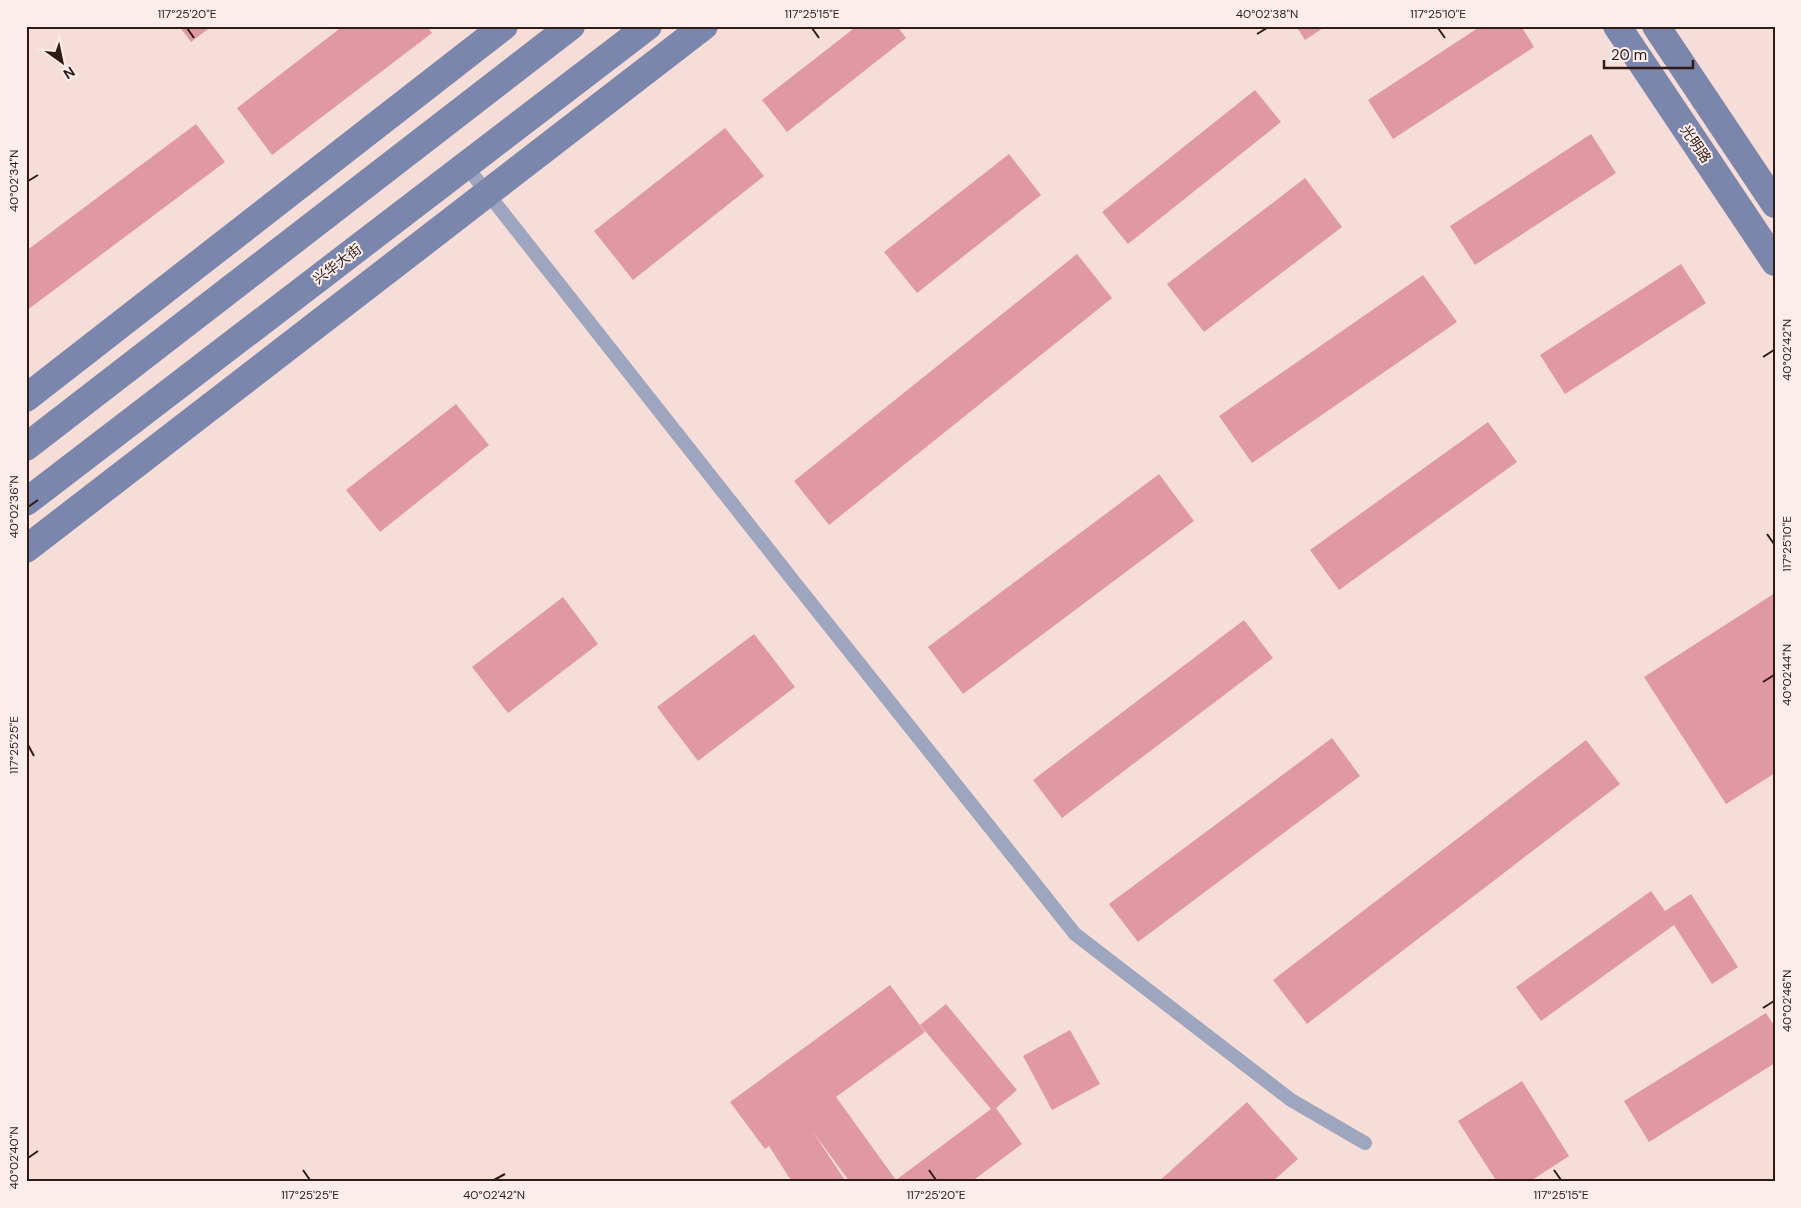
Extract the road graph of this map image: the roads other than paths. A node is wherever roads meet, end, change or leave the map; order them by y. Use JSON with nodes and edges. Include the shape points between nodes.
{"nodes":[{"id":1,"x":504,"y":26,"type":"edge"},
{"id":2,"x":571,"y":26,"type":"edge"},
{"id":3,"x":648,"y":26,"type":"edge"},
{"id":4,"x":704,"y":26,"type":"edge"},
{"id":5,"x":1617,"y":26,"type":"edge"},
{"id":6,"x":1656,"y":26,"type":"edge"},
{"id":7,"x":466,"y":166,"type":"junction"},
{"id":8,"x":488,"y":193,"type":"junction"},
{"id":9,"x":1775,"y":204,"type":"edge"},
{"id":10,"x":1775,"y":262,"type":"edge"},
{"id":11,"x":26,"y":398,"type":"edge"},
{"id":12,"x":26,"y":447,"type":"edge"},
{"id":13,"x":26,"y":502,"type":"edge"},
{"id":14,"x":26,"y":549,"type":"edge"},
{"id":15,"x":1365,"y":1143,"type":"dead end"}],
"edges":[{"from":1,"to":11,"type":"street"},
{"from":2,"to":12,"type":"street"},
{"from":3,"to":7,"type":"street","name":"兴华大街"},
{"from":4,"to":8,"type":"street"},
{"from":5,"to":10,"type":"street","name":"光明路"},
{"from":6,"to":9,"type":"street"},
{"from":7,"to":8,"type":"lane"},
{"from":7,"to":13,"type":"street","name":"兴华大街"},
{"from":8,"to":14,"type":"street"},
{"from":8,"to":15,"type":"lane","via":[[1074,934],[1291,1100]]}]}
